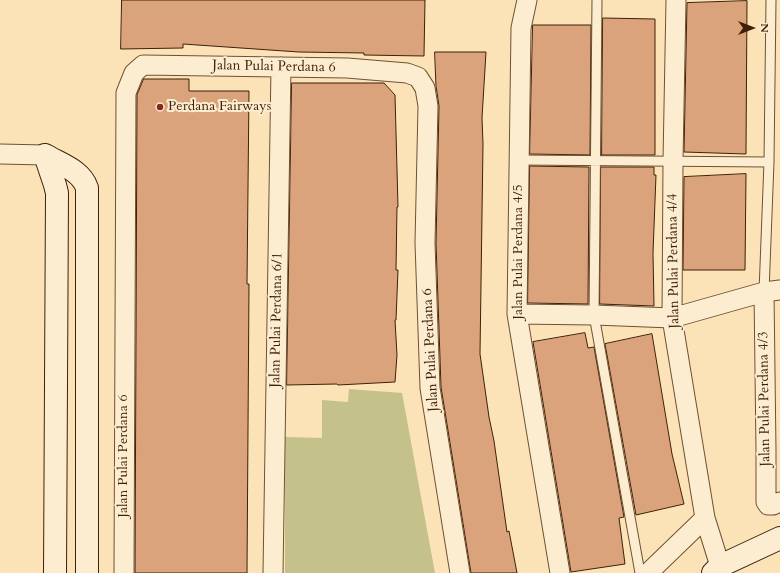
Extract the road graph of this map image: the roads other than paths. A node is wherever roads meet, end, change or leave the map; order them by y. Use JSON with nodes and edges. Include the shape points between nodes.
{"nodes":[{"id":1,"x":527,"y":0,"type":"edge"},
{"id":2,"x":597,"y":0,"type":"edge"},
{"id":3,"x":676,"y":0,"type":"edge"},
{"id":4,"x":771,"y":0,"type":"edge"},
{"id":5,"x":282,"y":67,"type":"junction"},
{"id":6,"x":0,"y":154,"type":"edge"},
{"id":7,"x":45,"y":155,"type":"junction"},
{"id":8,"x":519,"y":160,"type":"junction"},
{"id":9,"x":596,"y":160,"type":"junction"},
{"id":10,"x":672,"y":161,"type":"junction"},
{"id":11,"x":769,"y":162,"type":"junction"},
{"id":12,"x":772,"y":291,"type":"edge"},
{"id":13,"x":517,"y":314,"type":"junction"},
{"id":14,"x":594,"y":315,"type":"junction"},
{"id":15,"x":672,"y":318,"type":"junction"},
{"id":16,"x":774,"y":504,"type":"edge"},
{"id":17,"x":705,"y":518,"type":"junction"},
{"id":18,"x":780,"y":538,"type":"edge"},
{"id":19,"x":717,"y":569,"type":"edge"},
{"id":20,"x":55,"y":573,"type":"edge"},
{"id":21,"x":87,"y":573,"type":"edge"},
{"id":22,"x":124,"y":573,"type":"edge"},
{"id":23,"x":273,"y":573,"type":"edge"},
{"id":24,"x":460,"y":573,"type":"edge"},
{"id":25,"x":560,"y":573,"type":"edge"},
{"id":26,"x":640,"y":573,"type":"edge"},
{"id":27,"x":648,"y":573,"type":"edge"}],
"edges":[{"from":1,"to":8,"type":"street","name":"Jalan Pulai Perdana 4/5","via":[[521,28]]},
{"from":2,"to":9,"type":"lane"},
{"from":3,"to":10,"type":"street","name":"Jalan Pulai Perdana 4/4"},
{"from":4,"to":11,"type":"lane"},
{"from":5,"to":22,"type":"street","name":"Jalan Pulai Perdana 6","via":[[143,65],[134,73],[126,93]]},
{"from":5,"to":23,"type":"street","name":"Jalan Pulai Perdana 6/1"},
{"from":5,"to":24,"type":"street","name":"Jalan Pulai Perdana 6","via":[[347,68],[407,73],[418,77],[425,88],[428,106],[425,243],[430,388]]},
{"from":6,"to":7,"type":"street"},
{"from":7,"to":20,"type":"street","via":[[57,194]]},
{"from":7,"to":21,"type":"street","via":[[80,175],[87,188]]},
{"from":8,"to":9,"type":"lane"},
{"from":8,"to":13,"type":"street","name":"Jalan Pulai Perdana 4/5"},
{"from":9,"to":10,"type":"lane"},
{"from":9,"to":14,"type":"lane"},
{"from":10,"to":11,"type":"lane"},
{"from":10,"to":15,"type":"street","name":"Jalan Pulai Perdana 4/4"},
{"from":11,"to":12,"type":"lane"},
{"from":12,"to":15,"type":"street"},
{"from":12,"to":16,"type":"street","name":"Jalan Pulai Perdana 4/3","via":[[766,502]]},
{"from":13,"to":14,"type":"street"},
{"from":13,"to":25,"type":"street","name":"Jalan Pulai Perdana 4/5"},
{"from":14,"to":15,"type":"street"},
{"from":14,"to":26,"type":"lane"},
{"from":15,"to":17,"type":"street","name":"Jalan Pulai Perdana 4/4"},
{"from":17,"to":19,"type":"street","name":"Jalan Pulai Perdana 4/4"},
{"from":17,"to":27,"type":"street"},
{"from":18,"to":19,"type":"street"}]}
